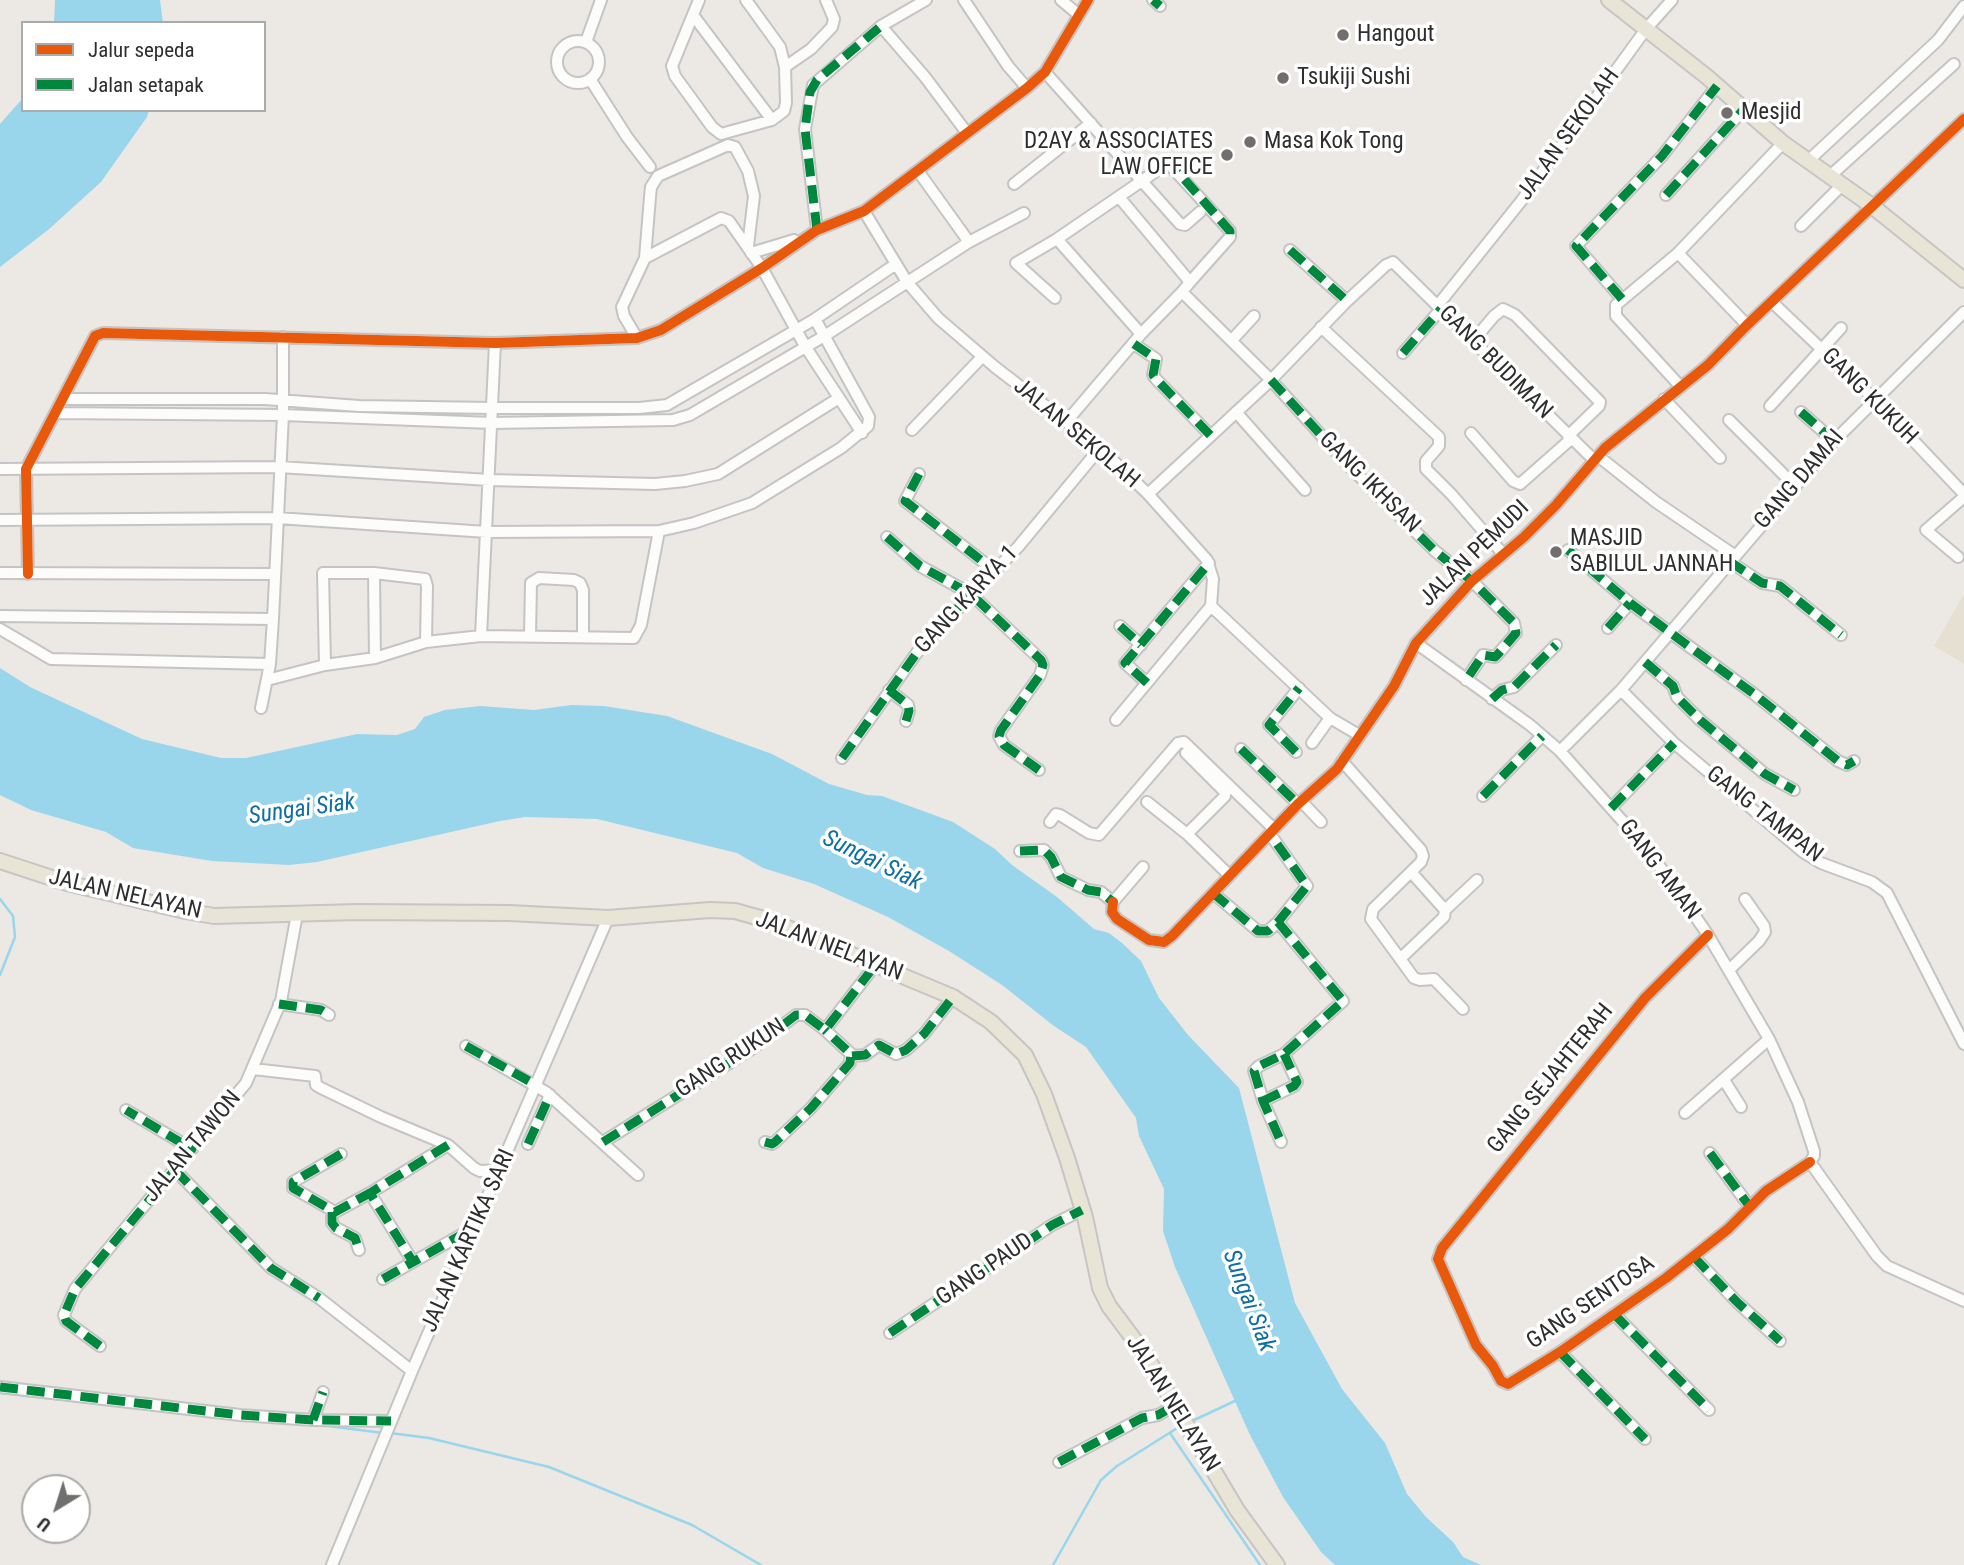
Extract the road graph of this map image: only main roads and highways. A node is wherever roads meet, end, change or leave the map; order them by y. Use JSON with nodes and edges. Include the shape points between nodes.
{"nodes":[{"id":1,"x":1609,"y":0,"type":"edge"},
{"id":2,"x":1964,"y":280,"type":"edge"},
{"id":3,"x":0,"y":861,"type":"edge"},
{"id":4,"x":1277,"y":1565,"type":"edge"}],
"edges":[{"from":1,"to":2,"type":"main road","via":[[1783,143]]},
{"from":3,"to":4,"type":"main road","name":"JALAN NELAYAN","via":[[67,883],[214,916],[345,912],[608,918],[735,911],[771,920],[953,998],[990,1022],[1025,1055],[1044,1094],[1108,1306],[1144,1353],[1237,1510]]}]}
